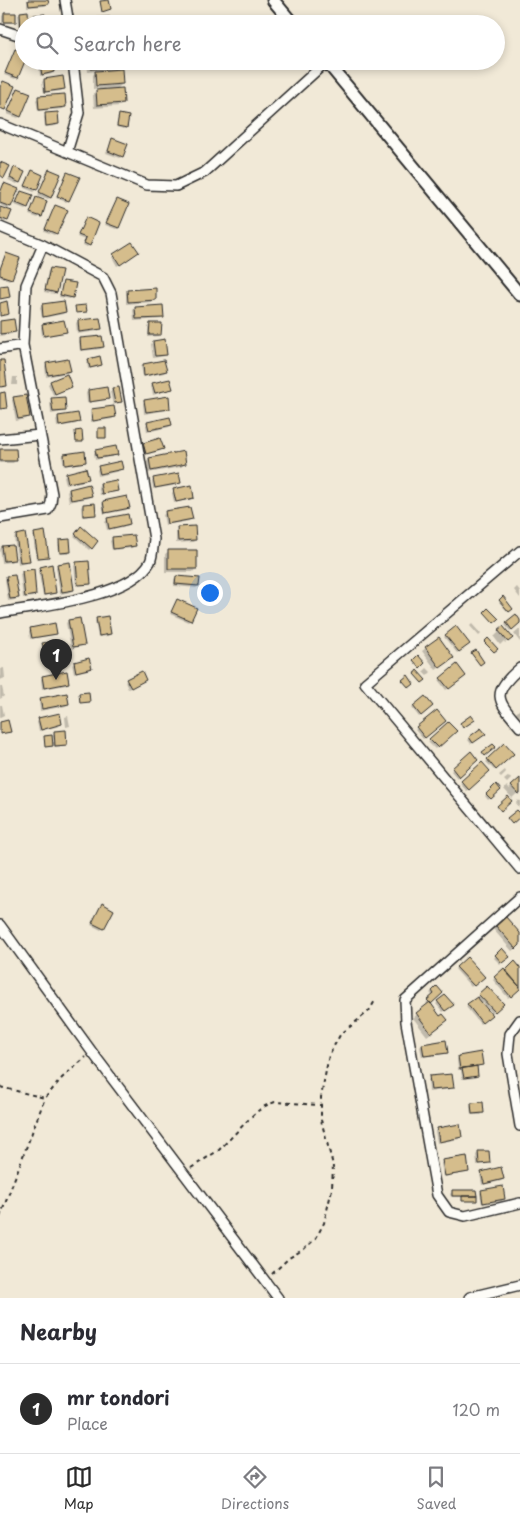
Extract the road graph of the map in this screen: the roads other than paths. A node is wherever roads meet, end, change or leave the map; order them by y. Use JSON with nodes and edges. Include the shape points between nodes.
{"nodes":[{"id":1,"x":65,"y":0,"type":"edge"},
{"id":2,"x":272,"y":0,"type":"edge"},
{"id":3,"x":67,"y":15,"type":"edge"},
{"id":4,"x":285,"y":15,"type":"edge"},
{"id":5,"x":0,"y":29,"type":"edge"},
{"id":6,"x":15,"y":34,"type":"edge"},
{"id":7,"x":74,"y":70,"type":"edge"},
{"id":8,"x":317,"y":70,"type":"edge"},
{"id":9,"x":333,"y":70,"type":"edge"},
{"id":10,"x":0,"y":124,"type":"edge"},
{"id":11,"x":67,"y":152,"type":"junction"},
{"id":12,"x":0,"y":226,"type":"edge"},
{"id":13,"x":43,"y":245,"type":"junction"},
{"id":14,"x":520,"y":296,"type":"edge"},
{"id":15,"x":22,"y":345,"type":"junction"},
{"id":16,"x":0,"y":348,"type":"edge"},
{"id":17,"x":40,"y":435,"type":"junction"},
{"id":18,"x":0,"y":439,"type":"edge"},
{"id":19,"x":0,"y":518,"type":"edge"},
{"id":20,"x":520,"y":551,"type":"edge"},
{"id":21,"x":0,"y":612,"type":"edge"},
{"id":22,"x":520,"y":668,"type":"edge"},
{"id":23,"x":520,"y":728,"type":"edge"},
{"id":24,"x":520,"y":870,"type":"edge"},
{"id":25,"x":520,"y":897,"type":"edge"},
{"id":26,"x":0,"y":925,"type":"edge"},
{"id":27,"x":520,"y":1020,"type":"edge"},
{"id":28,"x":520,"y":1126,"type":"edge"},
{"id":29,"x":520,"y":1203,"type":"edge"},
{"id":30,"x":520,"y":1286,"type":"edge"},
{"id":31,"x":278,"y":1298,"type":"edge"},
{"id":32,"x":469,"y":1298,"type":"edge"}],
"edges":[{"from":1,"to":3,"type":"street"},
{"from":2,"to":4,"type":"street"},
{"from":5,"to":6,"type":"street"},
{"from":7,"to":11,"type":"street","via":[[79,113]]},
{"from":8,"to":11,"type":"street","via":[[205,172],[176,186],[147,185]]},
{"from":9,"to":14,"type":"street"},
{"from":10,"to":11,"type":"street"},
{"from":12,"to":13,"type":"street"},
{"from":13,"to":15,"type":"street","via":[[26,285]]},
{"from":13,"to":21,"type":"street","via":[[103,277],[111,293],[154,539],[151,561],[122,585],[86,598]]},
{"from":15,"to":16,"type":"street"},
{"from":15,"to":17,"type":"street"},
{"from":17,"to":18,"type":"street"},
{"from":17,"to":19,"type":"street","via":[[52,494],[48,510]]},
{"from":20,"to":24,"type":"street","via":[[365,683]]},
{"from":22,"to":23,"type":"street","via":[[507,679],[500,694],[505,709]]},
{"from":25,"to":29,"type":"street","via":[[404,1000],[437,1195],[449,1212],[465,1216]]},
{"from":26,"to":31,"type":"street"},
{"from":27,"to":28,"type":"street","via":[[510,1034],[508,1054]]},
{"from":30,"to":32,"type":"street"}]}
